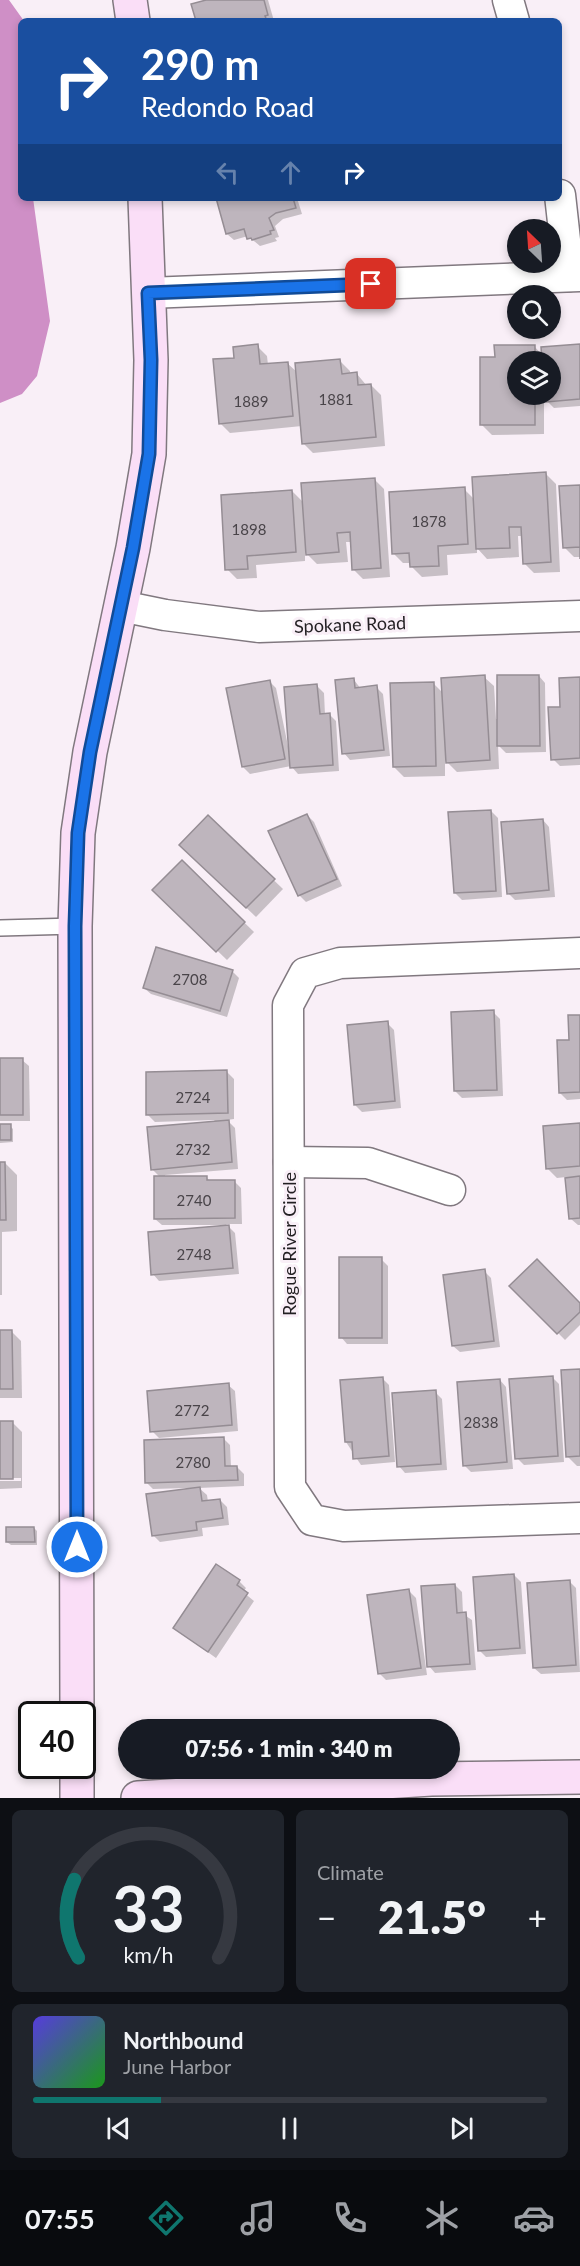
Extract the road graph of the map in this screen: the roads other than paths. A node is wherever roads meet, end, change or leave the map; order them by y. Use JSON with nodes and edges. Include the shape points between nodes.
{"nodes":[{"id":1,"x":130,"y":0,"type":"edge"},
{"id":2,"x":508,"y":0,"type":"edge"},
{"id":3,"x":133,"y":18,"type":"edge"},
{"id":4,"x":513,"y":18,"type":"edge"},
{"id":5,"x":146,"y":201,"type":"edge"},
{"id":6,"x":561,"y":201,"type":"edge"},
{"id":7,"x":574,"y":276,"type":"edge"},
{"id":8,"x":148,"y":293,"type":"junction"},
{"id":9,"x":121,"y":606,"type":"junction"},
{"id":10,"x":580,"y":616,"type":"edge"},
{"id":11,"x":75,"y":926,"type":"junction"},
{"id":12,"x":0,"y":928,"type":"edge"},
{"id":13,"x":580,"y":953,"type":"edge"},
{"id":14,"x":289,"y":1162,"type":"junction"},
{"id":15,"x":450,"y":1190,"type":"dead end"},
{"id":16,"x":580,"y":1518,"type":"edge"},
{"id":17,"x":77,"y":1701,"type":"edge"},
{"id":18,"x":580,"y":1777,"type":"edge"},
{"id":19,"x":77,"y":1779,"type":"edge"},
{"id":20,"x":77,"y":1798,"type":"edge"},
{"id":21,"x":138,"y":1798,"type":"edge"}],
"edges":[{"from":1,"to":3,"type":"street"},
{"from":2,"to":4,"type":"street"},
{"from":5,"to":8,"type":"street"},
{"from":6,"to":7,"type":"street"},
{"from":7,"to":8,"type":"street"},
{"from":8,"to":9,"type":"street","via":[[149,454]]},
{"from":9,"to":10,"type":"street","name":"Spokane Road","via":[[259,627]]},
{"from":9,"to":11,"type":"street","via":[[90,752],[78,833]]},
{"from":11,"to":12,"type":"lane"},
{"from":11,"to":17,"type":"street"},
{"from":13,"to":14,"type":"street","name":"Rogue River Circle","via":[[340,963],[305,973],[288,1005]]},
{"from":14,"to":15,"type":"street","via":[[368,1163]]},
{"from":14,"to":16,"type":"street","name":"Rogue River Circle","via":[[290,1487],[312,1520],[344,1526]]},
{"from":18,"to":21,"type":"street","via":[[431,1779]]},
{"from":19,"to":20,"type":"street"}]}
